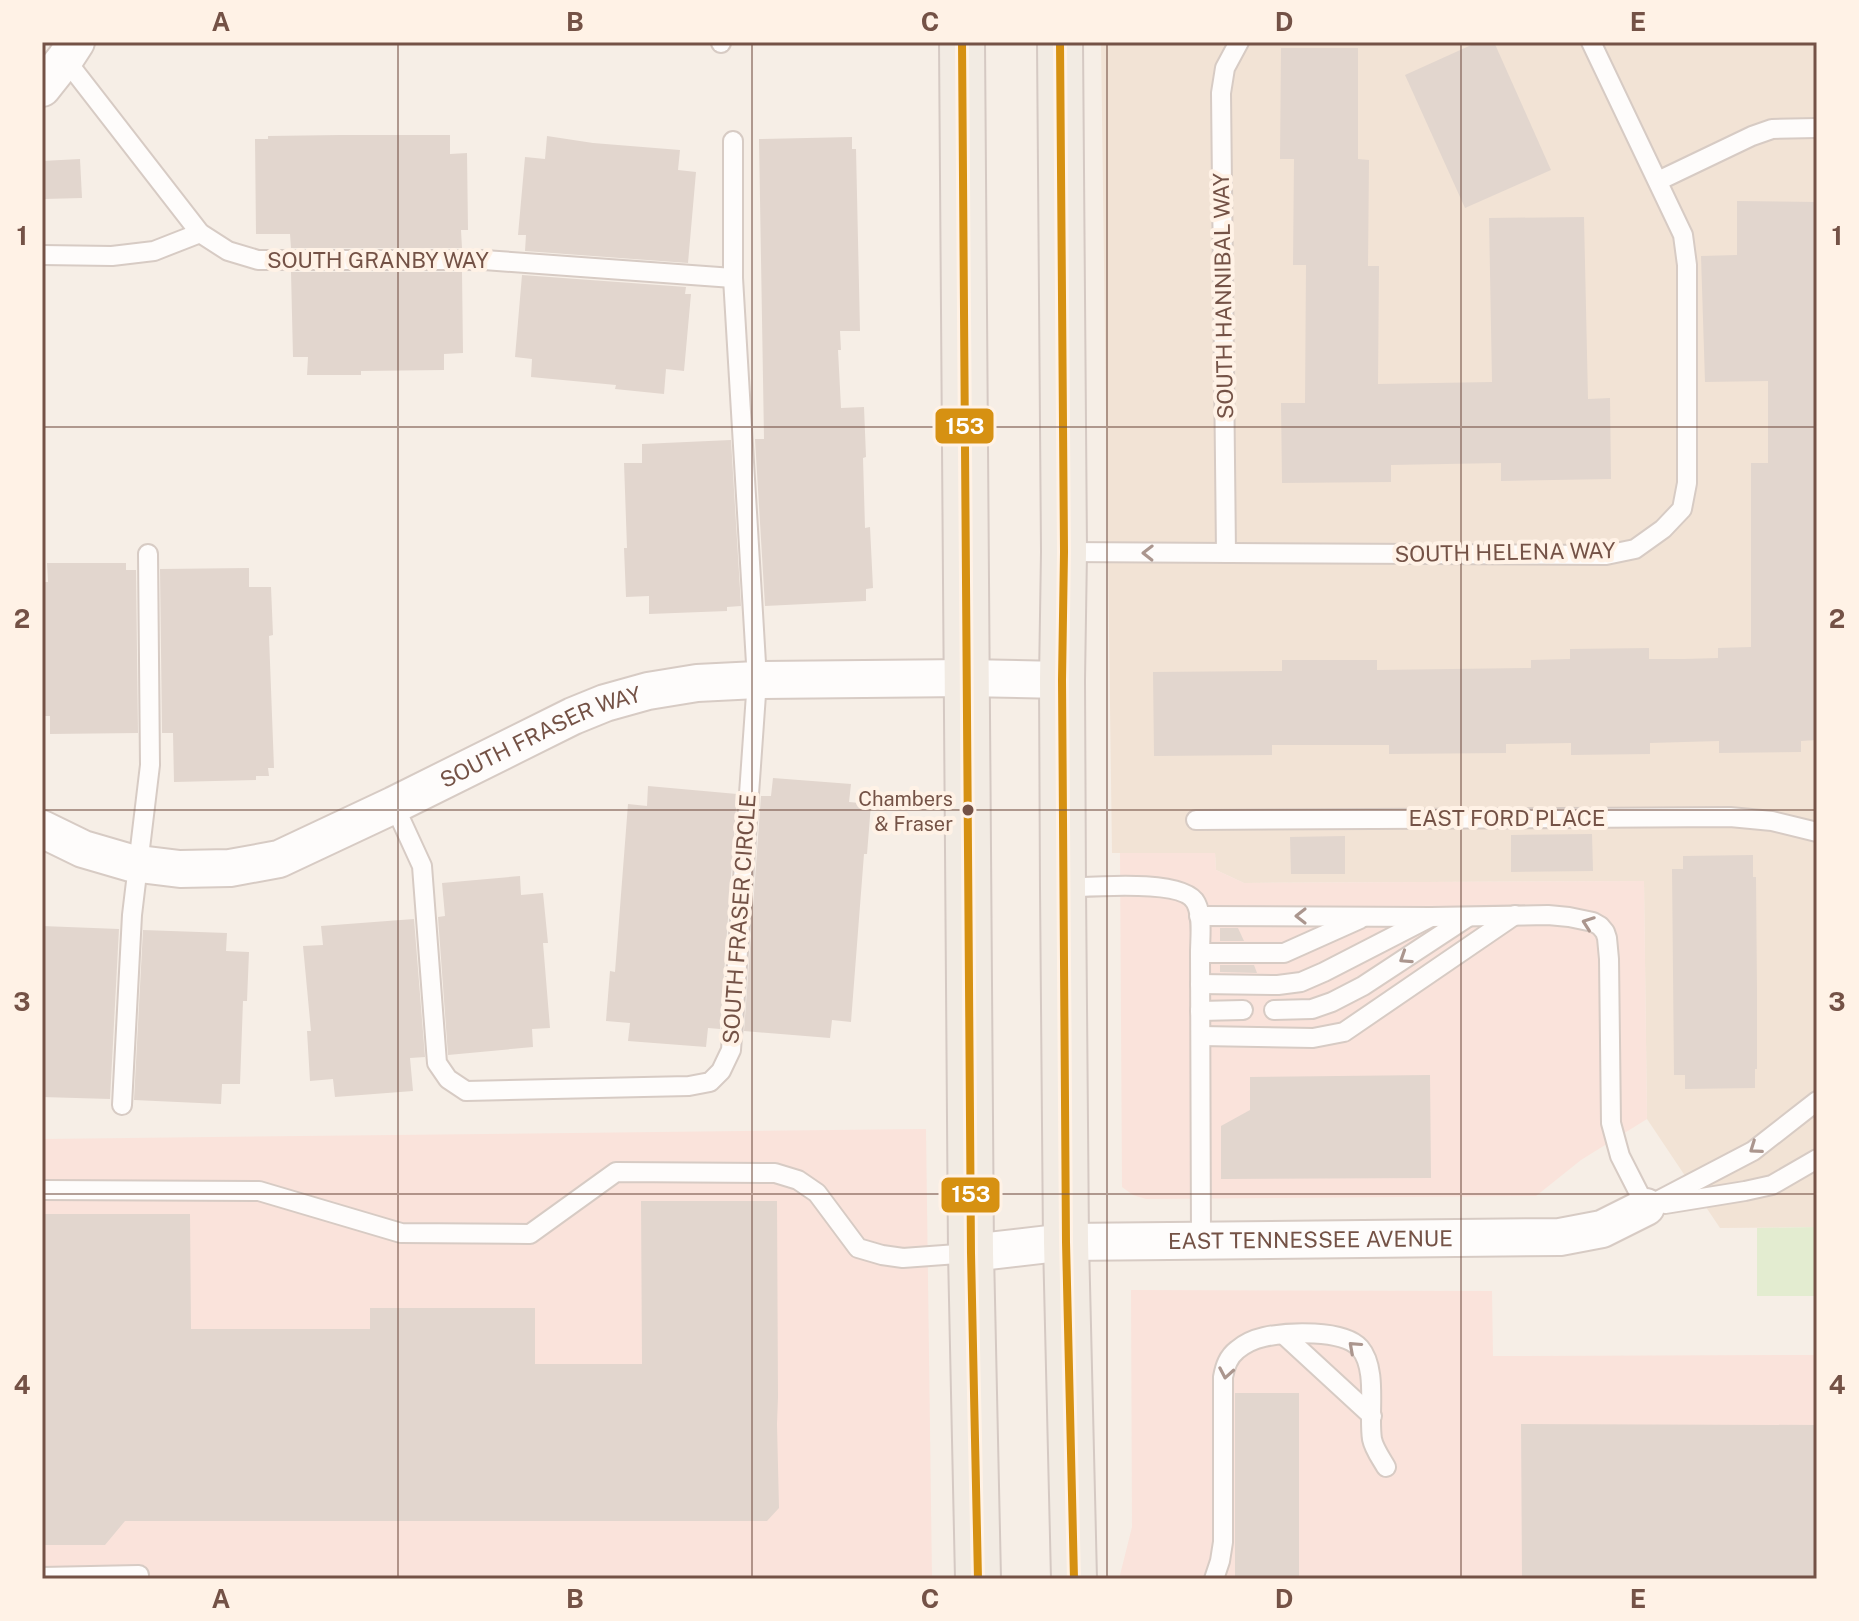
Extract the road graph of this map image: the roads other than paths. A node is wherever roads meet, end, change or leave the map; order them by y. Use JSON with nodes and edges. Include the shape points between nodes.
{"nodes":[{"id":1,"x":962,"y":42,"type":"edge"},
{"id":2,"x":1060,"y":42,"type":"edge"},
{"id":3,"x":1239,"y":42,"type":"edge"},
{"id":4,"x":1591,"y":42,"type":"edge"},
{"id":5,"x":70,"y":51,"type":"edge"},
{"id":6,"x":42,"y":88,"type":"edge"},
{"id":7,"x":1817,"y":128,"type":"edge"},
{"id":8,"x":733,"y":141,"type":"dead end"},
{"id":9,"x":1658,"y":181,"type":"junction"},
{"id":10,"x":200,"y":233,"type":"junction"},
{"id":11,"x":42,"y":255,"type":"edge"},
{"id":12,"x":733,"y":278,"type":"junction"},
{"id":13,"x":1064,"y":552,"type":"junction"},
{"id":14,"x":1226,"y":553,"type":"junction"},
{"id":15,"x":148,"y":554,"type":"dead end"},
{"id":16,"x":966,"y":678,"type":"junction"},
{"id":17,"x":757,"y":680,"type":"junction"},
{"id":18,"x":1062,"y":680,"type":"junction"},
{"id":19,"x":394,"y":805,"type":"junction"},
{"id":20,"x":1196,"y":820,"type":"dead end"},
{"id":21,"x":42,"y":829,"type":"edge"},
{"id":22,"x":1817,"y":832,"type":"edge"},
{"id":23,"x":138,"y":863,"type":"junction"},
{"id":24,"x":1063,"y":888,"type":"junction"},
{"id":25,"x":1470,"y":915,"type":"junction"},
{"id":26,"x":1515,"y":915,"type":"junction"},
{"id":27,"x":1199,"y":916,"type":"junction"},
{"id":28,"x":1366,"y":916,"type":"junction"},
{"id":29,"x":1431,"y":917,"type":"junction"},
{"id":30,"x":1200,"y":953,"type":"junction"},
{"id":31,"x":1200,"y":984,"type":"junction"},
{"id":32,"x":1243,"y":1010,"type":"dead end"},
{"id":33,"x":1274,"y":1010,"type":"dead end"},
{"id":34,"x":1200,"y":1011,"type":"junction"},
{"id":35,"x":1201,"y":1036,"type":"junction"},
{"id":36,"x":1817,"y":1101,"type":"edge"},
{"id":37,"x":122,"y":1105,"type":"dead end"},
{"id":38,"x":1817,"y":1159,"type":"edge"},
{"id":39,"x":42,"y":1190,"type":"edge"},
{"id":40,"x":1646,"y":1207,"type":"junction"},
{"id":41,"x":1201,"y":1241,"type":"junction"},
{"id":42,"x":1066,"y":1242,"type":"junction"},
{"id":43,"x":971,"y":1253,"type":"junction"},
{"id":44,"x":1284,"y":1335,"type":"junction"},
{"id":45,"x":1372,"y":1416,"type":"junction"},
{"id":46,"x":1386,"y":1467,"type":"dead end"},
{"id":47,"x":42,"y":1577,"type":"edge"},
{"id":48,"x":139,"y":1579,"type":"edge"},
{"id":49,"x":978,"y":1579,"type":"edge"},
{"id":50,"x":1074,"y":1579,"type":"edge"},
{"id":51,"x":1214,"y":1579,"type":"edge"}],
"edges":[{"from":1,"to":16,"type":"main road"},
{"from":2,"to":13,"type":"main road"},
{"from":3,"to":14,"type":"lane","name":"SOUTH HANNIBAL WAY","via":[[1225,68],[1221,93]]},
{"from":4,"to":9,"type":"lane","name":"SOUTH HELENA WAY"},
{"from":5,"to":6,"type":"street"},
{"from":5,"to":10,"type":"lane","name":"SOUTH GRANBY WAY"},
{"from":7,"to":9,"type":"lane","via":[[1772,129]]},
{"from":8,"to":12,"type":"lane"},
{"from":9,"to":14,"type":"lane","name":"SOUTH HELENA WAY","via":[[1683,235],[1687,265],[1687,483],[1682,509],[1663,529],[1635,549],[1606,555]]},
{"from":10,"to":11,"type":"lane","via":[[140,253]]},
{"from":10,"to":12,"type":"lane","name":"SOUTH GRANBY WAY","via":[[228,251],[258,260],[484,260]]},
{"from":12,"to":17,"type":"lane"},
{"from":14,"to":13,"type":"lane","name":"SOUTH HELENA WAY","one_way":true},
{"from":13,"to":18,"type":"main road"},
{"from":15,"to":23,"type":"lane","via":[[150,765]]},
{"from":16,"to":17,"type":"street","name":"SOUTH FRASER WAY"},
{"from":16,"to":18,"type":"street","name":"SOUTH FRASER WAY"},
{"from":16,"to":43,"type":"main road"},
{"from":17,"to":19,"type":"street","name":"SOUTH FRASER WAY","via":[[697,683],[605,703]]},
{"from":17,"to":19,"type":"lane","name":"SOUTH FRASER CIRCLE","via":[[731,1050],[710,1082],[466,1091],[448,1079],[437,1063],[422,866]]},
{"from":18,"to":24,"type":"main road"},
{"from":19,"to":23,"type":"street","name":"SOUTH FRASER WAY","via":[[279,859],[230,868]]},
{"from":20,"to":22,"type":"lane","name":"EAST FORD PLACE","via":[[1730,817]]},
{"from":21,"to":23,"type":"street","name":"SOUTH FRASER WAY","via":[[83,849]]},
{"from":23,"to":37,"type":"lane"},
{"from":24,"to":27,"type":"lane","via":[[1173,888],[1191,896]]},
{"from":24,"to":42,"type":"main road"},
{"from":25,"to":26,"type":"lane"},
{"from":25,"to":29,"type":"lane"},
{"from":25,"to":33,"type":"lane","one_way":true,"via":[[1332,1002],[1312,1009]]},
{"from":26,"to":35,"type":"lane","via":[[1344,1032],[1313,1038]]},
{"from":40,"to":26,"type":"lane","one_way":true,"via":[[1620,1156],[1611,1123],[1605,932],[1593,922],[1569,917]]},
{"from":28,"to":27,"type":"lane","one_way":true},
{"from":27,"to":30,"type":"lane"},
{"from":28,"to":29,"type":"lane"},
{"from":28,"to":30,"type":"lane","via":[[1284,953]]},
{"from":29,"to":31,"type":"lane","via":[[1301,982]]},
{"from":30,"to":31,"type":"lane"},
{"from":31,"to":34,"type":"lane"},
{"from":32,"to":34,"type":"lane"},
{"from":34,"to":35,"type":"lane"},
{"from":35,"to":41,"type":"lane"},
{"from":36,"to":40,"type":"lane","name":"EAST TENNESSEE AVENUE","one_way":true,"via":[[1753,1151]]},
{"from":38,"to":40,"type":"lane","name":"EAST TENNESSEE AVENUE","via":[[1772,1185]]},
{"from":39,"to":43,"type":"lane","via":[[259,1191],[401,1233],[530,1234],[616,1172],[775,1173],[817,1193],[858,1248],[903,1258]]},
{"from":40,"to":41,"type":"street","name":"EAST TENNESSEE AVENUE","via":[[1602,1229],[1560,1237]]},
{"from":41,"to":42,"type":"street","name":"EAST TENNESSEE AVENUE"},
{"from":42,"to":43,"type":"street","name":"EAST TENNESSEE AVENUE"},
{"from":42,"to":50,"type":"main road"},
{"from":43,"to":49,"type":"main road"},
{"from":44,"to":45,"type":"lane"},
{"from":45,"to":44,"type":"lane","one_way":true,"via":[[1370,1377],[1361,1349],[1334,1336]]},
{"from":44,"to":51,"type":"lane","one_way":true,"via":[[1247,1343],[1225,1368],[1223,1542]]},
{"from":45,"to":46,"type":"lane","via":[[1373,1440]]},
{"from":47,"to":48,"type":"lane"}]}
